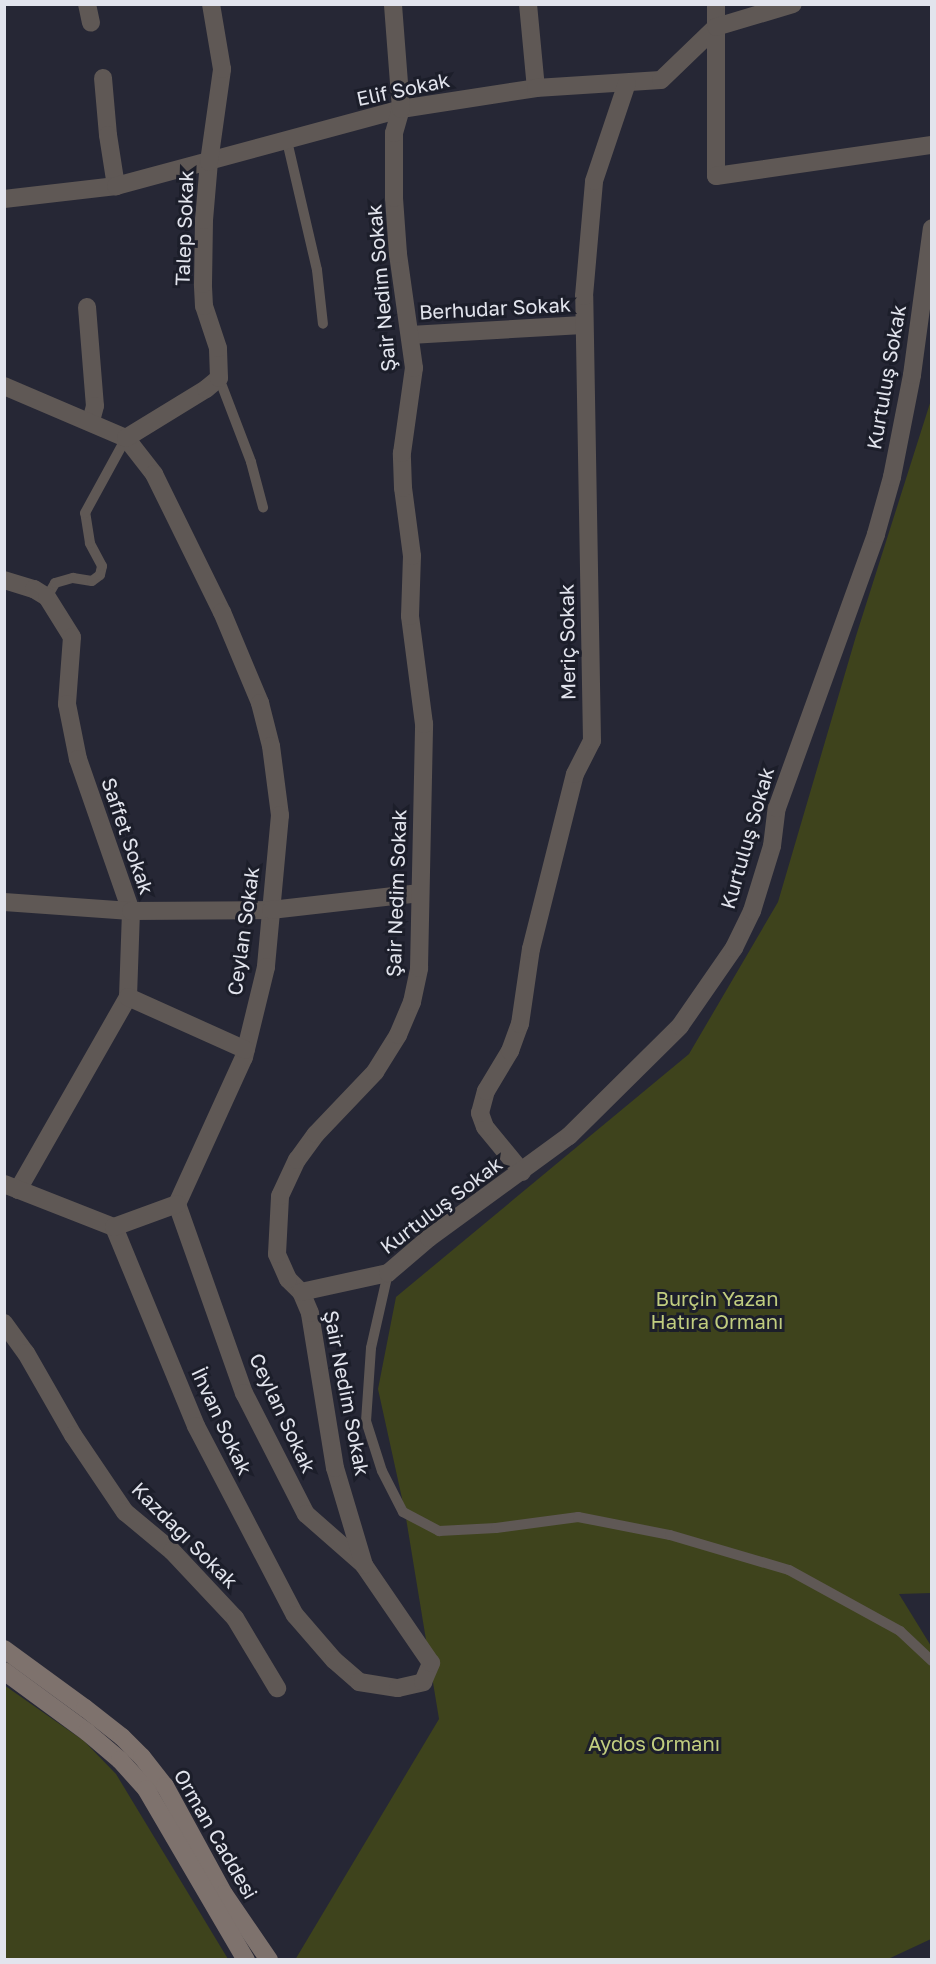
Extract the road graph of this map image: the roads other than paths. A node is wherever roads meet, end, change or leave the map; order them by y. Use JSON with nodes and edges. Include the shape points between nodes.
{"nodes":[{"id":1,"x":87,"y":4,"type":"edge"},
{"id":2,"x":211,"y":4,"type":"edge"},
{"id":3,"x":393,"y":4,"type":"edge"},
{"id":4,"x":528,"y":4,"type":"edge"},
{"id":5,"x":716,"y":4,"type":"edge"},
{"id":6,"x":793,"y":4,"type":"edge"},
{"id":7,"x":91,"y":23,"type":"dead end"},
{"id":8,"x":716,"y":27,"type":"junction"},
{"id":9,"x":103,"y":78,"type":"dead end"},
{"id":10,"x":627,"y":83,"type":"junction"},
{"id":11,"x":536,"y":88,"type":"junction"},
{"id":12,"x":401,"y":109,"type":"junction"},
{"id":13,"x":287,"y":141,"type":"junction"},
{"id":14,"x":932,"y":145,"type":"edge"},
{"id":15,"x":208,"y":162,"type":"junction"},
{"id":16,"x":116,"y":186,"type":"junction"},
{"id":17,"x":4,"y":199,"type":"edge"},
{"id":18,"x":932,"y":228,"type":"edge"},
{"id":19,"x":87,"y":307,"type":"dead end"},
{"id":20,"x":322,"y":324,"type":"dead end"},
{"id":21,"x":583,"y":325,"type":"junction"},
{"id":22,"x":410,"y":335,"type":"junction"},
{"id":23,"x":219,"y":378,"type":"junction"},
{"id":24,"x":4,"y":386,"type":"edge"},
{"id":25,"x":91,"y":421,"type":"junction"},
{"id":26,"x":126,"y":438,"type":"junction"},
{"id":27,"x":263,"y":507,"type":"dead end"},
{"id":28,"x":4,"y":580,"type":"edge"},
{"id":29,"x":47,"y":597,"type":"junction"},
{"id":30,"x":420,"y":893,"type":"junction"},
{"id":31,"x":4,"y":902,"type":"edge"},
{"id":32,"x":271,"y":909,"type":"junction"},
{"id":33,"x":130,"y":911,"type":"junction"},
{"id":34,"x":128,"y":997,"type":"junction"},
{"id":35,"x":246,"y":1050,"type":"junction"},
{"id":36,"x":522,"y":1172,"type":"junction"},
{"id":37,"x":11,"y":1187,"type":"edge"},
{"id":38,"x":177,"y":1204,"type":"junction"},
{"id":39,"x":114,"y":1227,"type":"junction"},
{"id":40,"x":388,"y":1273,"type":"junction"},
{"id":41,"x":302,"y":1292,"type":"junction"},
{"id":42,"x":4,"y":1323,"type":"edge"},
{"id":43,"x":364,"y":1564,"type":"junction"},
{"id":44,"x":4,"y":1649,"type":"edge"},
{"id":45,"x":932,"y":1660,"type":"edge"},
{"id":46,"x":4,"y":1671,"type":"edge"},
{"id":47,"x":277,"y":1688,"type":"dead end"},
{"id":48,"x":398,"y":1688,"type":"joint"},
{"id":49,"x":246,"y":1959,"type":"edge"},
{"id":50,"x":269,"y":1959,"type":"edge"}],
"edges":[{"from":1,"to":7,"type":"street"},
{"from":2,"to":15,"type":"street","name":"Talep Sokak","via":[[222,69]]},
{"from":3,"to":12,"type":"street","name":"Şair Nedim Sokak"},
{"from":4,"to":11,"type":"street"},
{"from":5,"to":8,"type":"street"},
{"from":6,"to":8,"type":"street","name":"Elif Sokak"},
{"from":8,"to":10,"type":"street","name":"Elif Sokak","via":[[661,80]]},
{"from":8,"to":14,"type":"street","via":[[716,176]]},
{"from":9,"to":16,"type":"street"},
{"from":10,"to":11,"type":"street","name":"Elif Sokak"},
{"from":10,"to":21,"type":"street","name":"Meriç Sokak","via":[[594,181]]},
{"from":11,"to":12,"type":"street","name":"Elif Sokak"},
{"from":12,"to":13,"type":"street","name":"Elif Sokak"},
{"from":12,"to":22,"type":"street","name":"Şair Nedim Sokak","via":[[394,133],[394,198]]},
{"from":13,"to":15,"type":"street","name":"Elif Sokak"},
{"from":13,"to":20,"type":"lane","via":[[317,270]]},
{"from":15,"to":16,"type":"street","name":"Elif Sokak"},
{"from":15,"to":23,"type":"street","name":"Talep Sokak","via":[[204,306],[219,348]]},
{"from":16,"to":17,"type":"street","name":"Elif Sokak"},
{"from":18,"to":36,"type":"street","name":"Kurtuluş Sokak","via":[[912,375],[892,477],[876,534],[777,808],[772,846],[752,911],[734,948],[680,1026],[569,1136]]},
{"from":19,"to":25,"type":"street","via":[[95,406]]},
{"from":21,"to":22,"type":"street","name":"Berhudar Sokak"},
{"from":21,"to":36,"type":"street","name":"Meriç Sokak","via":[[592,741],[575,774],[531,949],[520,1024],[510,1051],[486,1091],[480,1113],[486,1127]]},
{"from":22,"to":30,"type":"street","name":"Şair Nedim Sokak","via":[[414,368],[402,453],[402,488],[412,556],[410,616],[424,724]]},
{"from":23,"to":26,"type":"street"},
{"from":23,"to":27,"type":"lane","via":[[251,462]]},
{"from":24,"to":25,"type":"street","name":"Ceylan Sokak"},
{"from":25,"to":26,"type":"street","name":"Ceylan Sokak"},
{"from":26,"to":29,"type":"lane","via":[[85,513],[90,543],[102,566],[100,575],[92,581],[73,578],[55,583]]},
{"from":26,"to":32,"type":"street","name":"Ceylan Sokak","via":[[158,483],[237,645],[260,703],[271,746],[280,815]]},
{"from":28,"to":29,"type":"street"},
{"from":29,"to":33,"type":"street","name":"Saffet Sokak","via":[[72,637],[67,704],[78,759]]},
{"from":30,"to":32,"type":"street"},
{"from":30,"to":41,"type":"street","name":"Şair Nedim Sokak","via":[[419,968],[412,1002],[398,1035],[375,1072],[303,1151],[280,1196],[277,1254],[288,1279]]},
{"from":31,"to":33,"type":"street"},
{"from":32,"to":33,"type":"street"},
{"from":32,"to":35,"type":"street","name":"Ceylan Sokak","via":[[266,967]]},
{"from":33,"to":34,"type":"street","name":"Saffet Sokak"},
{"from":34,"to":35,"type":"street"},
{"from":34,"to":37,"type":"street","name":"Saffet Sokak"},
{"from":35,"to":38,"type":"street","name":"Ceylan Sokak"},
{"from":36,"to":40,"type":"street","name":"Kurtuluş Sokak","via":[[429,1238]]},
{"from":37,"to":39,"type":"street"},
{"from":38,"to":39,"type":"street"},
{"from":38,"to":43,"type":"street","name":"Ceylan Sokak","via":[[244,1393],[306,1514]]},
{"from":39,"to":48,"type":"street","name":"İhvan Sokak","via":[[196,1426],[296,1616],[359,1682]]},
{"from":40,"to":41,"type":"street","name":"Kurtuluş Sokak"},
{"from":40,"to":45,"type":"lane","via":[[371,1348],[366,1421],[382,1472],[403,1512],[439,1532],[578,1517],[670,1534],[789,1570],[900,1631]]},
{"from":41,"to":43,"type":"street","name":"Şair Nedim Sokak","via":[[310,1313],[335,1468]]},
{"from":42,"to":47,"type":"street","name":"Kazdağı Sokak","via":[[125,1512],[172,1551],[235,1617]]},
{"from":43,"to":48,"type":"street","name":"Şair Nedim Sokak","via":[[431,1663],[423,1683]]},
{"from":44,"to":50,"type":"street","name":"Orman Caddesi","via":[[85,1708],[142,1757],[165,1786],[224,1894]]},
{"from":46,"to":49,"type":"street","name":"Orman Caddesi","via":[[87,1732],[146,1789]]}]}
